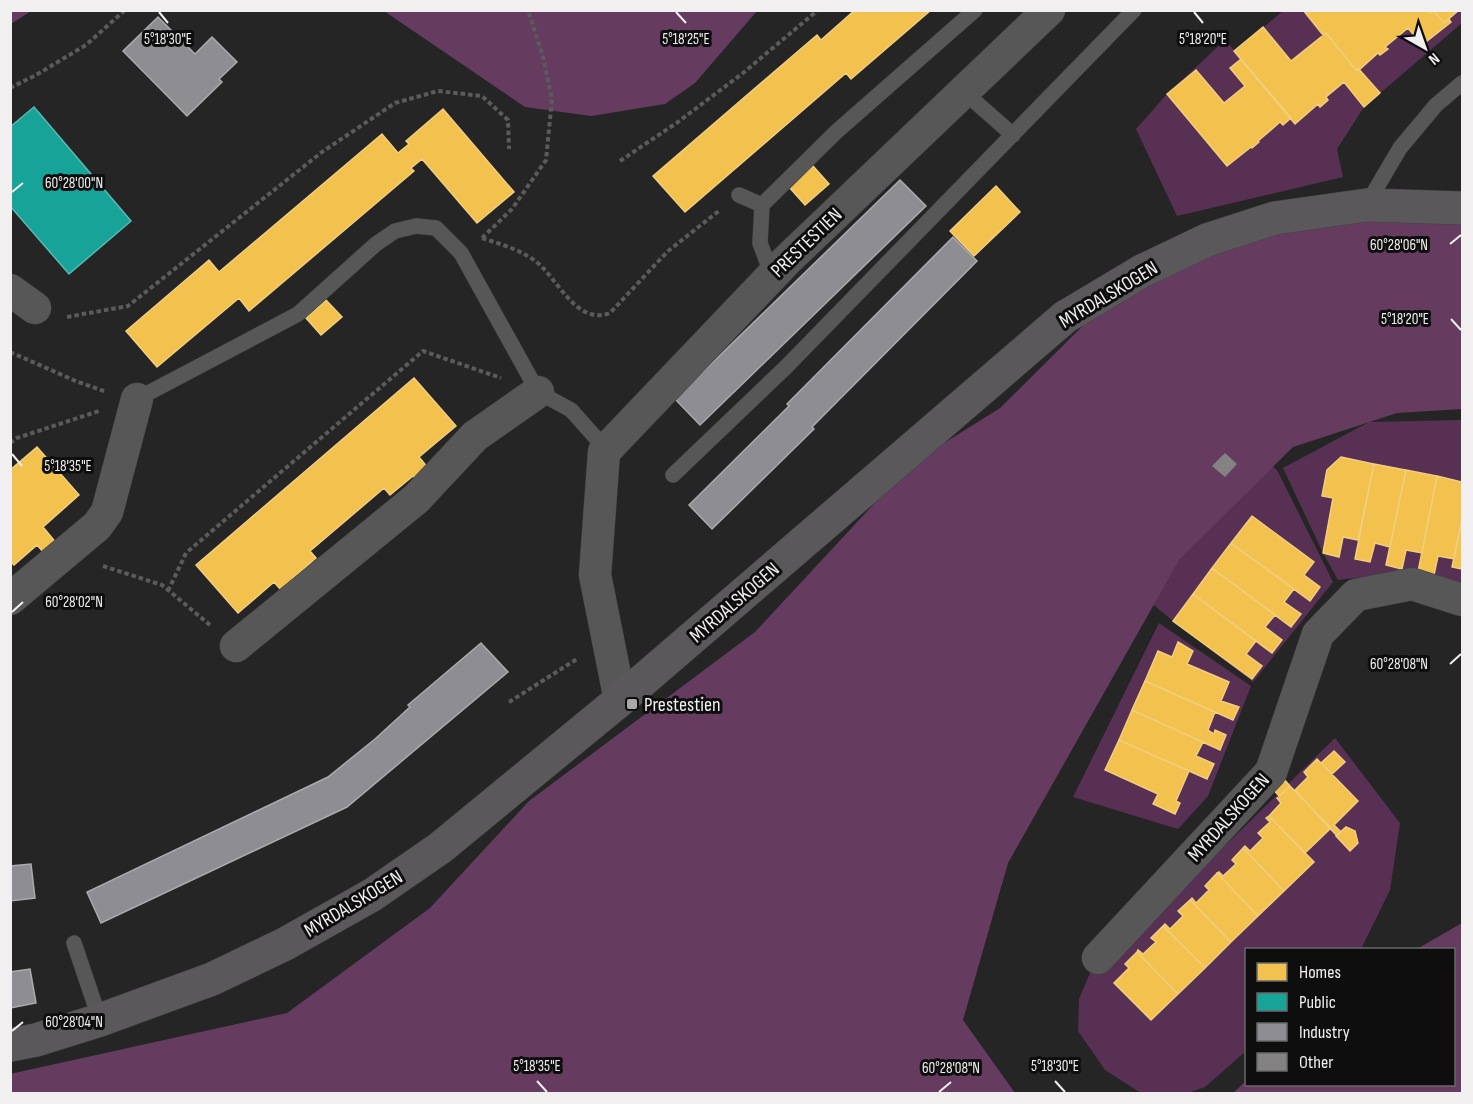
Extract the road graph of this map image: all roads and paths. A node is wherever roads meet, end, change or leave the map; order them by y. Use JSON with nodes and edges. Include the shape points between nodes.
{"nodes":[{"id":1,"x":125,"y":10,"type":"edge"},
{"id":2,"x":528,"y":10,"type":"edge"},
{"id":3,"x":818,"y":10,"type":"edge"},
{"id":4,"x":975,"y":10,"type":"edge"},
{"id":5,"x":1049,"y":10,"type":"edge"},
{"id":6,"x":1134,"y":10,"type":"edge"},
{"id":7,"x":1462,"y":83,"type":"edge"},
{"id":8,"x":10,"y":88,"type":"edge"},
{"id":9,"x":963,"y":91,"type":"junction"},
{"id":10,"x":1013,"y":135,"type":"junction"},
{"id":11,"x":509,"y":149,"type":"dead end"},
{"id":12,"x":620,"y":161,"type":"dead end"},
{"id":13,"x":739,"y":195,"type":"joint"},
{"id":14,"x":762,"y":205,"type":"junction"},
{"id":15,"x":1367,"y":205,"type":"junction"},
{"id":16,"x":1462,"y":208,"type":"edge"},
{"id":17,"x":482,"y":238,"type":"junction"},
{"id":18,"x":461,"y":253,"type":"junction"},
{"id":19,"x":772,"y":275,"type":"junction"},
{"id":20,"x":23,"y":299,"type":"edge"},
{"id":21,"x":10,"y":352,"type":"edge"},
{"id":22,"x":538,"y":392,"type":"junction"},
{"id":23,"x":137,"y":399,"type":"junction"},
{"id":24,"x":10,"y":443,"type":"edge"},
{"id":25,"x":604,"y":452,"type":"junction"},
{"id":26,"x":673,"y":475,"type":"dead end"},
{"id":27,"x":71,"y":548,"type":"junction"},
{"id":28,"x":168,"y":591,"type":"junction"},
{"id":29,"x":10,"y":599,"type":"edge"},
{"id":30,"x":1462,"y":600,"type":"edge"},
{"id":31,"x":608,"y":639,"type":"junction"},
{"id":32,"x":236,"y":646,"type":"joint"},
{"id":33,"x":620,"y":700,"type":"junction"},
{"id":34,"x":509,"y":702,"type":"dead end"},
{"id":35,"x":74,"y":943,"type":"dead end"},
{"id":36,"x":1098,"y":958,"type":"dead end"},
{"id":37,"x":100,"y":1020,"type":"junction"},
{"id":38,"x":10,"y":1045,"type":"edge"}],
"edges":[{"from":1,"to":8,"type":"path","via":[[86,45]]},
{"from":2,"to":17,"type":"path","via":[[552,99],[546,160],[512,209]]},
{"from":3,"to":12,"type":"path","via":[[744,73]]},
{"from":4,"to":14,"type":"lane","via":[[836,132]]},
{"from":5,"to":9,"type":"street","name":"PRESTESTIEN"},
{"from":6,"to":10,"type":"lane"},
{"from":7,"to":15,"type":"lane","via":[[1436,105],[1400,148]]},
{"from":9,"to":10,"type":"lane"},
{"from":9,"to":19,"type":"street","name":"PRESTESTIEN"},
{"from":10,"to":26,"type":"lane","via":[[786,367]]},
{"from":11,"to":20,"type":"path","via":[[508,120],[482,96],[438,91],[395,103],[322,152],[128,306],[69,317]]},
{"from":13,"to":14,"type":"lane"},
{"from":13,"to":17,"type":"path","via":[[668,251],[610,313],[600,317],[586,314],[536,261]]},
{"from":14,"to":19,"type":"lane","via":[[759,243]]},
{"from":15,"to":16,"type":"main road","name":"MYRDALSKOGEN"},
{"from":15,"to":33,"type":"main road","name":"MYRDALSKOGEN","via":[[1275,218],[1207,240],[1142,271],[1065,317]]},
{"from":17,"to":18,"type":"path"},
{"from":18,"to":22,"type":"lane"},
{"from":18,"to":23,"type":"lane","via":[[436,228],[416,225],[395,231],[298,314]]},
{"from":19,"to":25,"type":"street","name":"PRESTESTIEN"},
{"from":21,"to":23,"type":"path","via":[[78,382]]},
{"from":22,"to":25,"type":"lane","via":[[571,410]]},
{"from":22,"to":28,"type":"path","via":[[423,351],[186,553]]},
{"from":22,"to":32,"type":"street","via":[[475,436],[416,499]]},
{"from":23,"to":24,"type":"path"},
{"from":23,"to":27,"type":"street","via":[[107,512]]},
{"from":25,"to":31,"type":"street","via":[[595,575]]},
{"from":27,"to":28,"type":"path","via":[[89,561],[162,585]]},
{"from":27,"to":29,"type":"street"},
{"from":28,"to":32,"type":"path"},
{"from":30,"to":36,"type":"street","name":"MYRDALSKOGEN","via":[[1412,584],[1356,595],[1318,634],[1271,772]]},
{"from":31,"to":33,"type":"street"},
{"from":31,"to":34,"type":"path"},
{"from":33,"to":37,"type":"main road","name":"MYRDALSKOGEN","via":[[440,848],[372,895],[212,979]]},
{"from":35,"to":37,"type":"lane"},
{"from":37,"to":38,"type":"main road","name":"MYRDALSKOGEN"}]}
